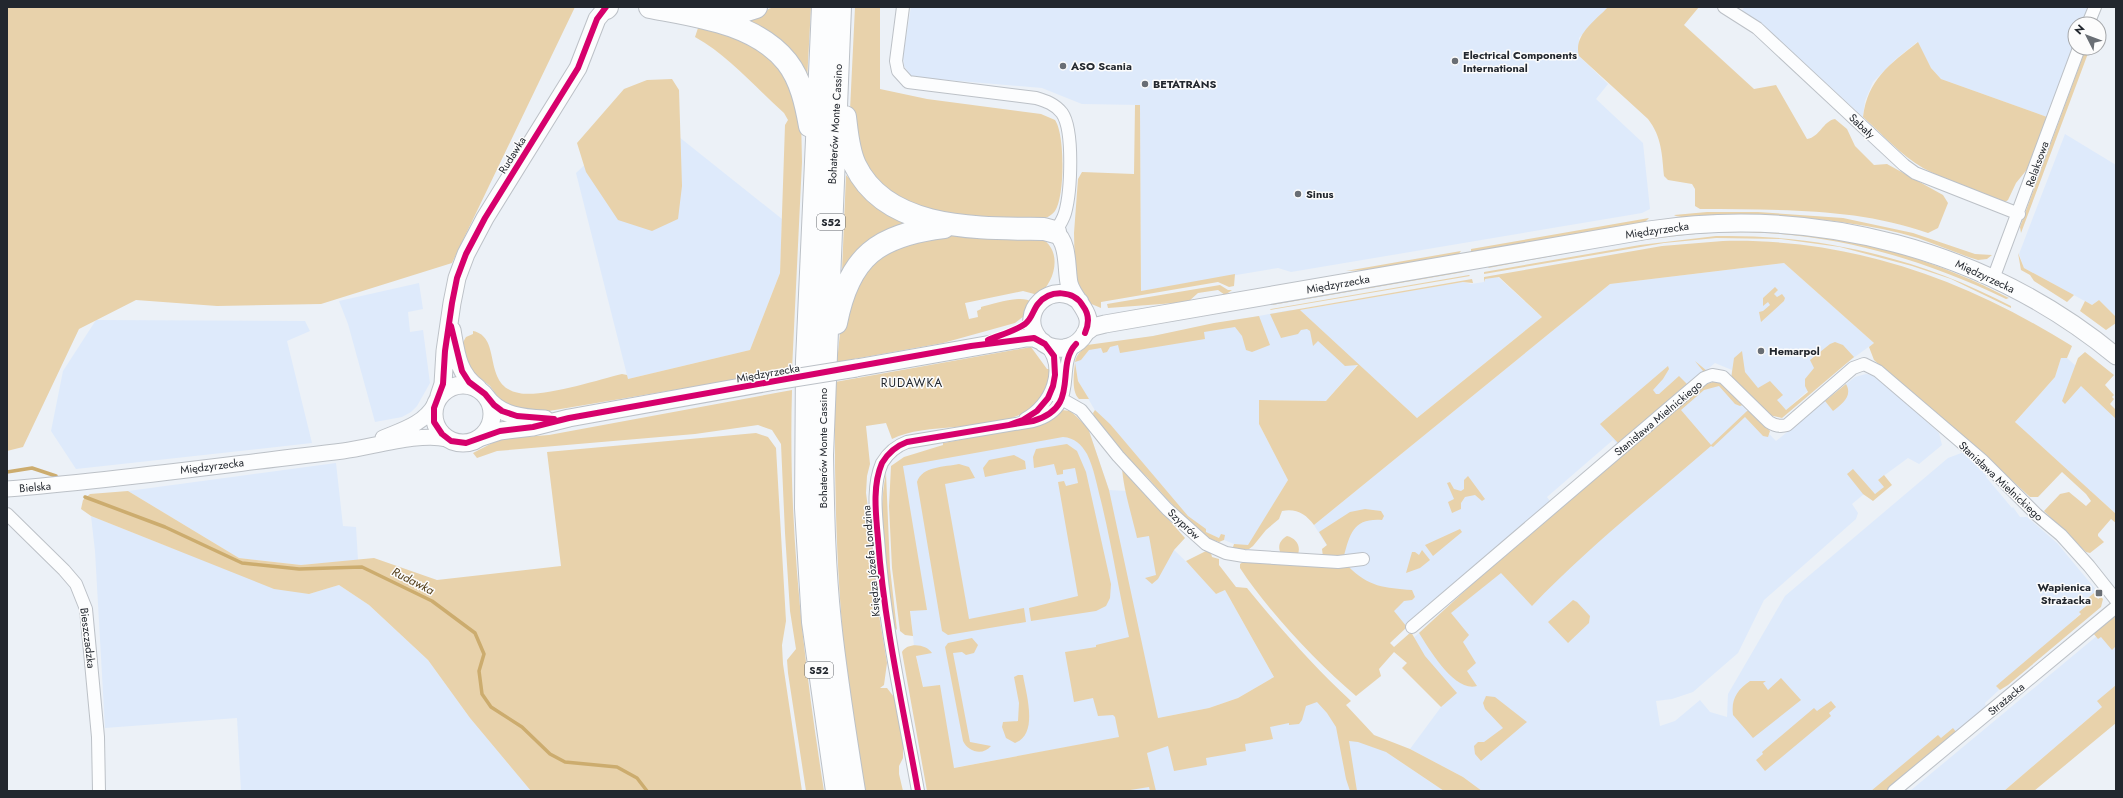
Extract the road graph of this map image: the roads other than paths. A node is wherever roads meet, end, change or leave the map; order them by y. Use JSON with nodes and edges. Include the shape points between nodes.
{"nodes":[{"id":1,"x":607,"y":7,"type":"edge"},
{"id":2,"x":650,"y":7,"type":"edge"},
{"id":3,"x":756,"y":7,"type":"edge"},
{"id":4,"x":823,"y":7,"type":"edge"},
{"id":5,"x":840,"y":7,"type":"edge"},
{"id":6,"x":1724,"y":7,"type":"edge"},
{"id":7,"x":901,"y":9,"type":"edge"},
{"id":8,"x":678,"y":12,"type":"junction"},
{"id":9,"x":2077,"y":56,"type":"edge"},
{"id":10,"x":838,"y":60,"type":"junction"},
{"id":11,"x":816,"y":160,"type":"junction"},
{"id":12,"x":2018,"y":214,"type":"junction"},
{"id":13,"x":959,"y":225,"type":"junction"},
{"id":14,"x":1059,"y":238,"type":"junction"},
{"id":15,"x":1993,"y":279,"type":"junction"},
{"id":16,"x":1048,"y":296,"type":"junction"},
{"id":17,"x":1082,"y":305,"type":"junction"},
{"id":18,"x":1173,"y":311,"type":"junction"},
{"id":19,"x":1034,"y":313,"type":"junction"},
{"id":20,"x":450,"y":320,"type":"junction"},
{"id":21,"x":1081,"y":338,"type":"junction"},
{"id":22,"x":1044,"y":343,"type":"junction"},
{"id":23,"x":971,"y":346,"type":"junction"},
{"id":24,"x":2116,"y":356,"type":"edge"},
{"id":25,"x":823,"y":384,"type":"junction"},
{"id":26,"x":483,"y":393,"type":"junction"},
{"id":27,"x":1056,"y":396,"type":"junction"},
{"id":28,"x":437,"y":400,"type":"junction"},
{"id":29,"x":569,"y":418,"type":"junction"},
{"id":30,"x":479,"y":438,"type":"junction"},
{"id":31,"x":447,"y":439,"type":"junction"},
{"id":32,"x":360,"y":448,"type":"junction"},
{"id":33,"x":64,"y":484,"type":"joint"},
{"id":34,"x":7,"y":489,"type":"edge"},
{"id":35,"x":7,"y":514,"type":"edge"},
{"id":36,"x":1363,"y":559,"type":"dead end"},
{"id":37,"x":2116,"y":600,"type":"edge"},
{"id":38,"x":2116,"y":607,"type":"edge"},
{"id":39,"x":1412,"y":627,"type":"dead end"},
{"id":40,"x":99,"y":791,"type":"edge"},
{"id":41,"x":837,"y":791,"type":"edge"},
{"id":42,"x":854,"y":791,"type":"edge"},
{"id":43,"x":918,"y":791,"type":"edge"},
{"id":44,"x":1894,"y":791,"type":"edge"}],
"edges":[{"from":1,"to":20,"type":"main road","name":"Rudawka","via":[[597,19],[578,68],[471,243],[457,278]]},
{"from":2,"to":8,"type":"highway"},
{"from":3,"to":8,"type":"highway","via":[[723,14]]},
{"from":4,"to":11,"type":"highway","name":"Bohaterów Monte Cassino","number":"S52"},
{"from":5,"to":10,"type":"highway","name":"Bohaterów Monte Cassino","number":"S52"},
{"from":6,"to":12,"type":"street","name":"Sabały","via":[[1758,28],[1915,173]]},
{"from":7,"to":14,"type":"street","via":[[896,61],[898,70],[908,82],[1036,98],[1047,101],[1061,112],[1070,134],[1070,152],[1067,204]]},
{"from":8,"to":11,"type":"highway","via":[[746,31],[779,54],[792,70],[802,92]]},
{"from":9,"to":12,"type":"street","name":"Relaksowa"},
{"from":10,"to":13,"type":"highway","via":[[850,153],[868,185],[883,200],[903,212]]},
{"from":10,"to":25,"type":"highway","name":"Bohaterów Monte Cassino","number":"S52"},
{"from":11,"to":41,"type":"highway","name":"Bohaterów Monte Cassino","number":"S52","via":[[807,361],[806,508],[813,622]]},
{"from":12,"to":15,"type":"street","name":"Relaksowa"},
{"from":13,"to":14,"type":"highway","via":[[1044,229]]},
{"from":13,"to":25,"type":"highway","via":[[899,235],[874,249],[865,258],[851,276],[841,301]]},
{"from":14,"to":16,"type":"main road","via":[[1055,285]]},
{"from":14,"to":17,"type":"main road","via":[[1070,284]]},
{"from":15,"to":18,"type":"main road","name":"Międzyrzecka","via":[[1947,259],[1869,236],[1797,225],[1724,223],[1649,230]]},
{"from":15,"to":24,"type":"main road","name":"Międzyrzecka","via":[[2054,312]]},
{"from":16,"to":17,"type":"main road","via":[[1056,293],[1066,294]]},
{"from":16,"to":19,"type":"main road","via":[[1039,303]]},
{"from":17,"to":18,"type":"main road","name":"Międzyrzecka","via":[[1091,311],[1105,312]]},
{"from":17,"to":21,"type":"main road","via":[[1088,320]]},
{"from":18,"to":21,"type":"main road","name":"Międzyrzecka","via":[[1095,326]]},
{"from":19,"to":22,"type":"main road","via":[[1034,330]]},
{"from":19,"to":23,"type":"main road","name":"Międzyrzecka","via":[[1023,325]]},
{"from":20,"to":26,"type":"main road","name":"Rudawka","via":[[458,363],[467,379]]},
{"from":20,"to":28,"type":"main road","name":"Rudawka","via":[[443,384]]},
{"from":21,"to":22,"type":"main road","via":[[1062,348]]},
{"from":21,"to":27,"type":"street","name":"Księdza Józefa Londzina","via":[[1067,357],[1066,382]]},
{"from":22,"to":23,"type":"main road","name":"Międzyrzecka","via":[[1029,337]]},
{"from":22,"to":27,"type":"street","name":"Księdza Józefa Londzina","via":[[1054,356]]},
{"from":23,"to":29,"type":"main road","name":"Międzyrzecka","bridge":true},
{"from":25,"to":42,"type":"highway","name":"Bohaterów Monte Cassino","number":"S52","via":[[822,463],[826,580],[839,696]]},
{"from":26,"to":28,"type":"main road","via":[[468,385],[456,385]]},
{"from":26,"to":29,"type":"main road","name":"Międzyrzecka","via":[[497,408],[507,413],[532,418]]},
{"from":26,"to":30,"type":"main road","via":[[492,408],[491,421],[488,429]]},
{"from":27,"to":36,"type":"street","name":"Szyprów","via":[[1081,410],[1118,456],[1167,509],[1206,544],[1226,553],[1244,556],[1338,562]]},
{"from":27,"to":43,"type":"street","name":"Księdza Józefa Londzina","via":[[1023,420],[1009,425],[899,445],[887,456],[878,479],[876,509],[884,611]]},
{"from":28,"to":31,"type":"main road","via":[[434,422]]},
{"from":28,"to":32,"type":"street","name":"Międzyrzecka","via":[[428,415],[418,423]]},
{"from":29,"to":30,"type":"main road","name":"Międzyrzecka","via":[[533,427],[500,430]]},
{"from":30,"to":31,"type":"main road","via":[[462,443]]},
{"from":31,"to":32,"type":"street","name":"Międzyrzecka","via":[[428,437]]},
{"from":32,"to":33,"type":"street","name":"Międzyrzecka"},
{"from":33,"to":34,"type":"street","name":"Bielska"},
{"from":35,"to":40,"type":"street","name":"Bieszczadzka","via":[[76,584],[86,609],[98,737]]},
{"from":37,"to":39,"type":"street","name":"Stanisława Mielnickiego","via":[[2061,535],[2037,515],[1982,460],[1878,371],[1864,364],[1853,368],[1788,425],[1783,426],[1768,422],[1722,377],[1704,378]]},
{"from":38,"to":44,"type":"street","name":"Strażacka"}]}
